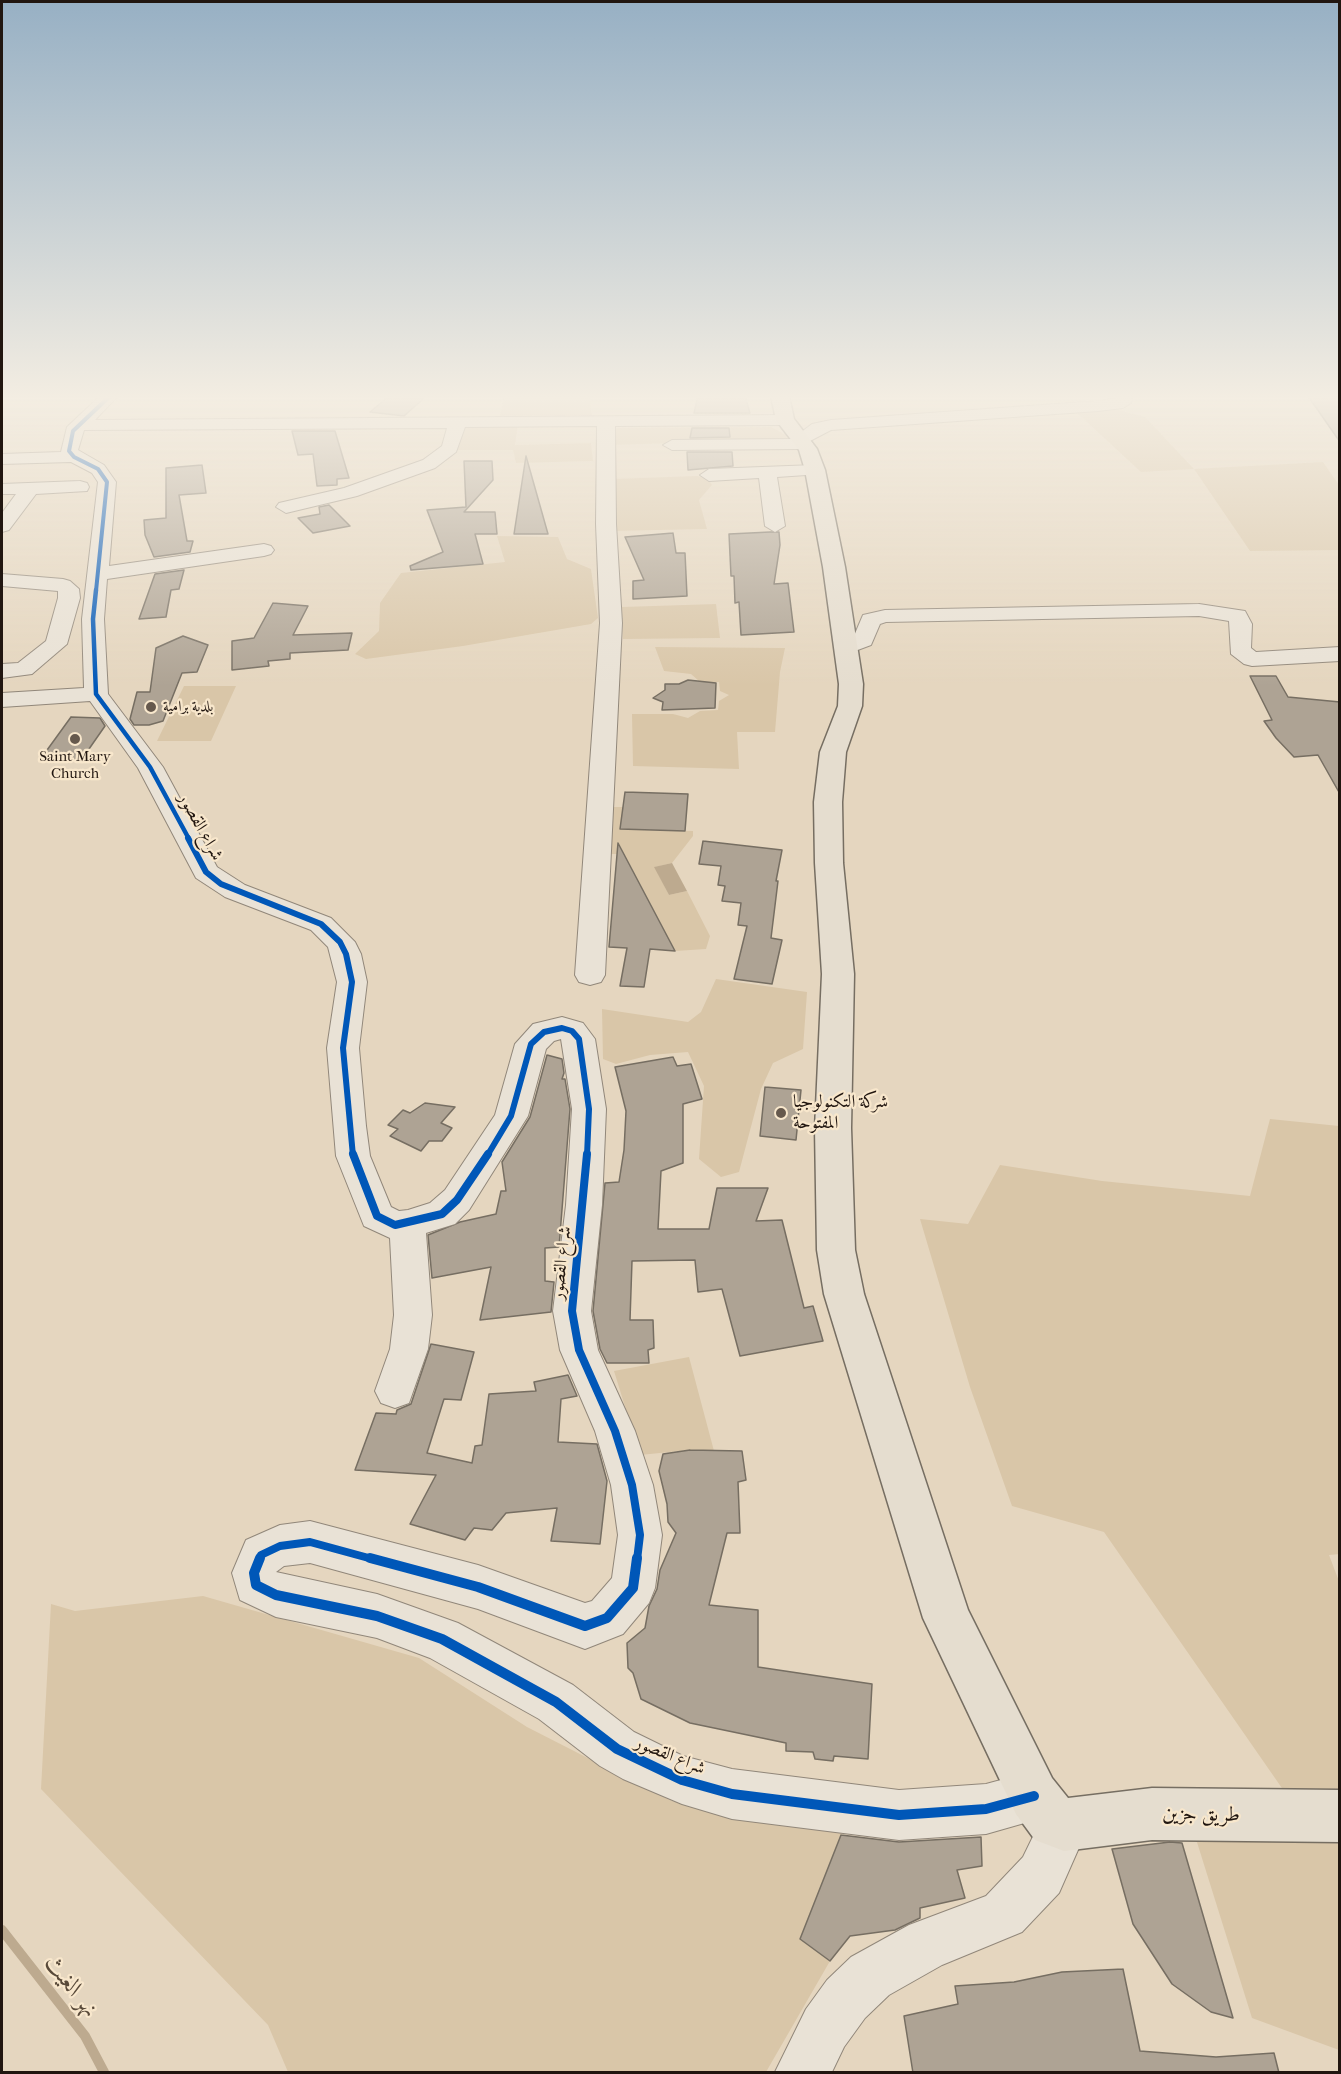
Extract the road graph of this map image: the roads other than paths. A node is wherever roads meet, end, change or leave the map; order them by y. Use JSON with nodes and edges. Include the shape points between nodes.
{"nodes":[{"id":1,"x":27,"y":493,"type":"edge"},
{"id":2,"x":106,"y":493,"type":"edge"},
{"id":3,"x":347,"y":493,"type":"edge"},
{"id":4,"x":606,"y":493,"type":"edge"},
{"id":5,"x":769,"y":493,"type":"edge"},
{"id":6,"x":811,"y":493,"type":"edge"},
{"id":7,"x":286,"y":507,"type":"dead end"},
{"id":8,"x":2,"y":526,"type":"edge"},
{"id":9,"x":775,"y":526,"type":"dead end"},
{"id":10,"x":264,"y":549,"type":"dead end"},
{"id":11,"x":99,"y":574,"type":"junction"},
{"id":12,"x":2,"y":580,"type":"edge"},
{"id":13,"x":847,"y":647,"type":"junction"},
{"id":14,"x":1340,"y":654,"type":"edge"},
{"id":15,"x":2,"y":671,"type":"edge"},
{"id":16,"x":96,"y":694,"type":"junction"},
{"id":17,"x":2,"y":700,"type":"edge"},
{"id":18,"x":590,"y":975,"type":"dead end"},
{"id":19,"x":407,"y":1224,"type":"junction"},
{"id":20,"x":395,"y":1392,"type":"dead end"},
{"id":21,"x":1049,"y":1810,"type":"junction"},
{"id":22,"x":1340,"y":1816,"type":"edge"},
{"id":23,"x":803,"y":2073,"type":"edge"}],
"edges":[{"from":1,"to":8,"type":"street"},
{"from":2,"to":11,"type":"street"},
{"from":3,"to":7,"type":"street"},
{"from":4,"to":18,"type":"street","via":[[611,623]]},
{"from":5,"to":9,"type":"street"},
{"from":6,"to":13,"type":"main road"},
{"from":10,"to":11,"type":"street"},
{"from":11,"to":16,"type":"street","via":[[93,619]]},
{"from":12,"to":15,"type":"street","via":[[63,585],[69,598],[56,644],[35,664]]},
{"from":13,"to":14,"type":"street","via":[[863,640],[871,620],[885,616],[1199,610],[1237,616],[1241,624],[1239,648],[1252,659]]},
{"from":13,"to":21,"type":"main road","via":[[850,706],[833,752],[828,802],[838,974],[833,1104],[836,1250],[844,1294],[947,1618]]},
{"from":16,"to":17,"type":"street"},
{"from":16,"to":19,"type":"street","name":"شراع القصور","via":[[150,767],[206,872],[235,891],[321,924],[340,942],[352,982],[343,1048],[353,1156],[377,1216],[395,1225]]},
{"from":19,"to":20,"type":"street","via":[[413,1315],[409,1349]]},
{"from":19,"to":21,"type":"street","name":"شراع القصور","via":[[442,1214],[457,1200],[511,1116],[525,1061],[537,1036],[554,1028],[572,1031],[581,1048],[589,1109],[584,1205],[572,1311],[579,1350],[615,1431],[632,1485],[640,1535],[633,1588],[607,1618],[585,1626],[478,1587],[302,1542],[261,1555],[254,1573],[256,1585],[276,1595],[346,1608],[442,1639],[556,1702],[617,1749],[682,1780],[732,1794],[899,1815],[986,1809]]},
{"from":21,"to":22,"type":"main road","name":"طريق جزين"},
{"from":21,"to":23,"type":"street","via":[[1041,1875],[1004,1914],[928,1944],[870,1976],[846,1999],[825,2028]]}]}
